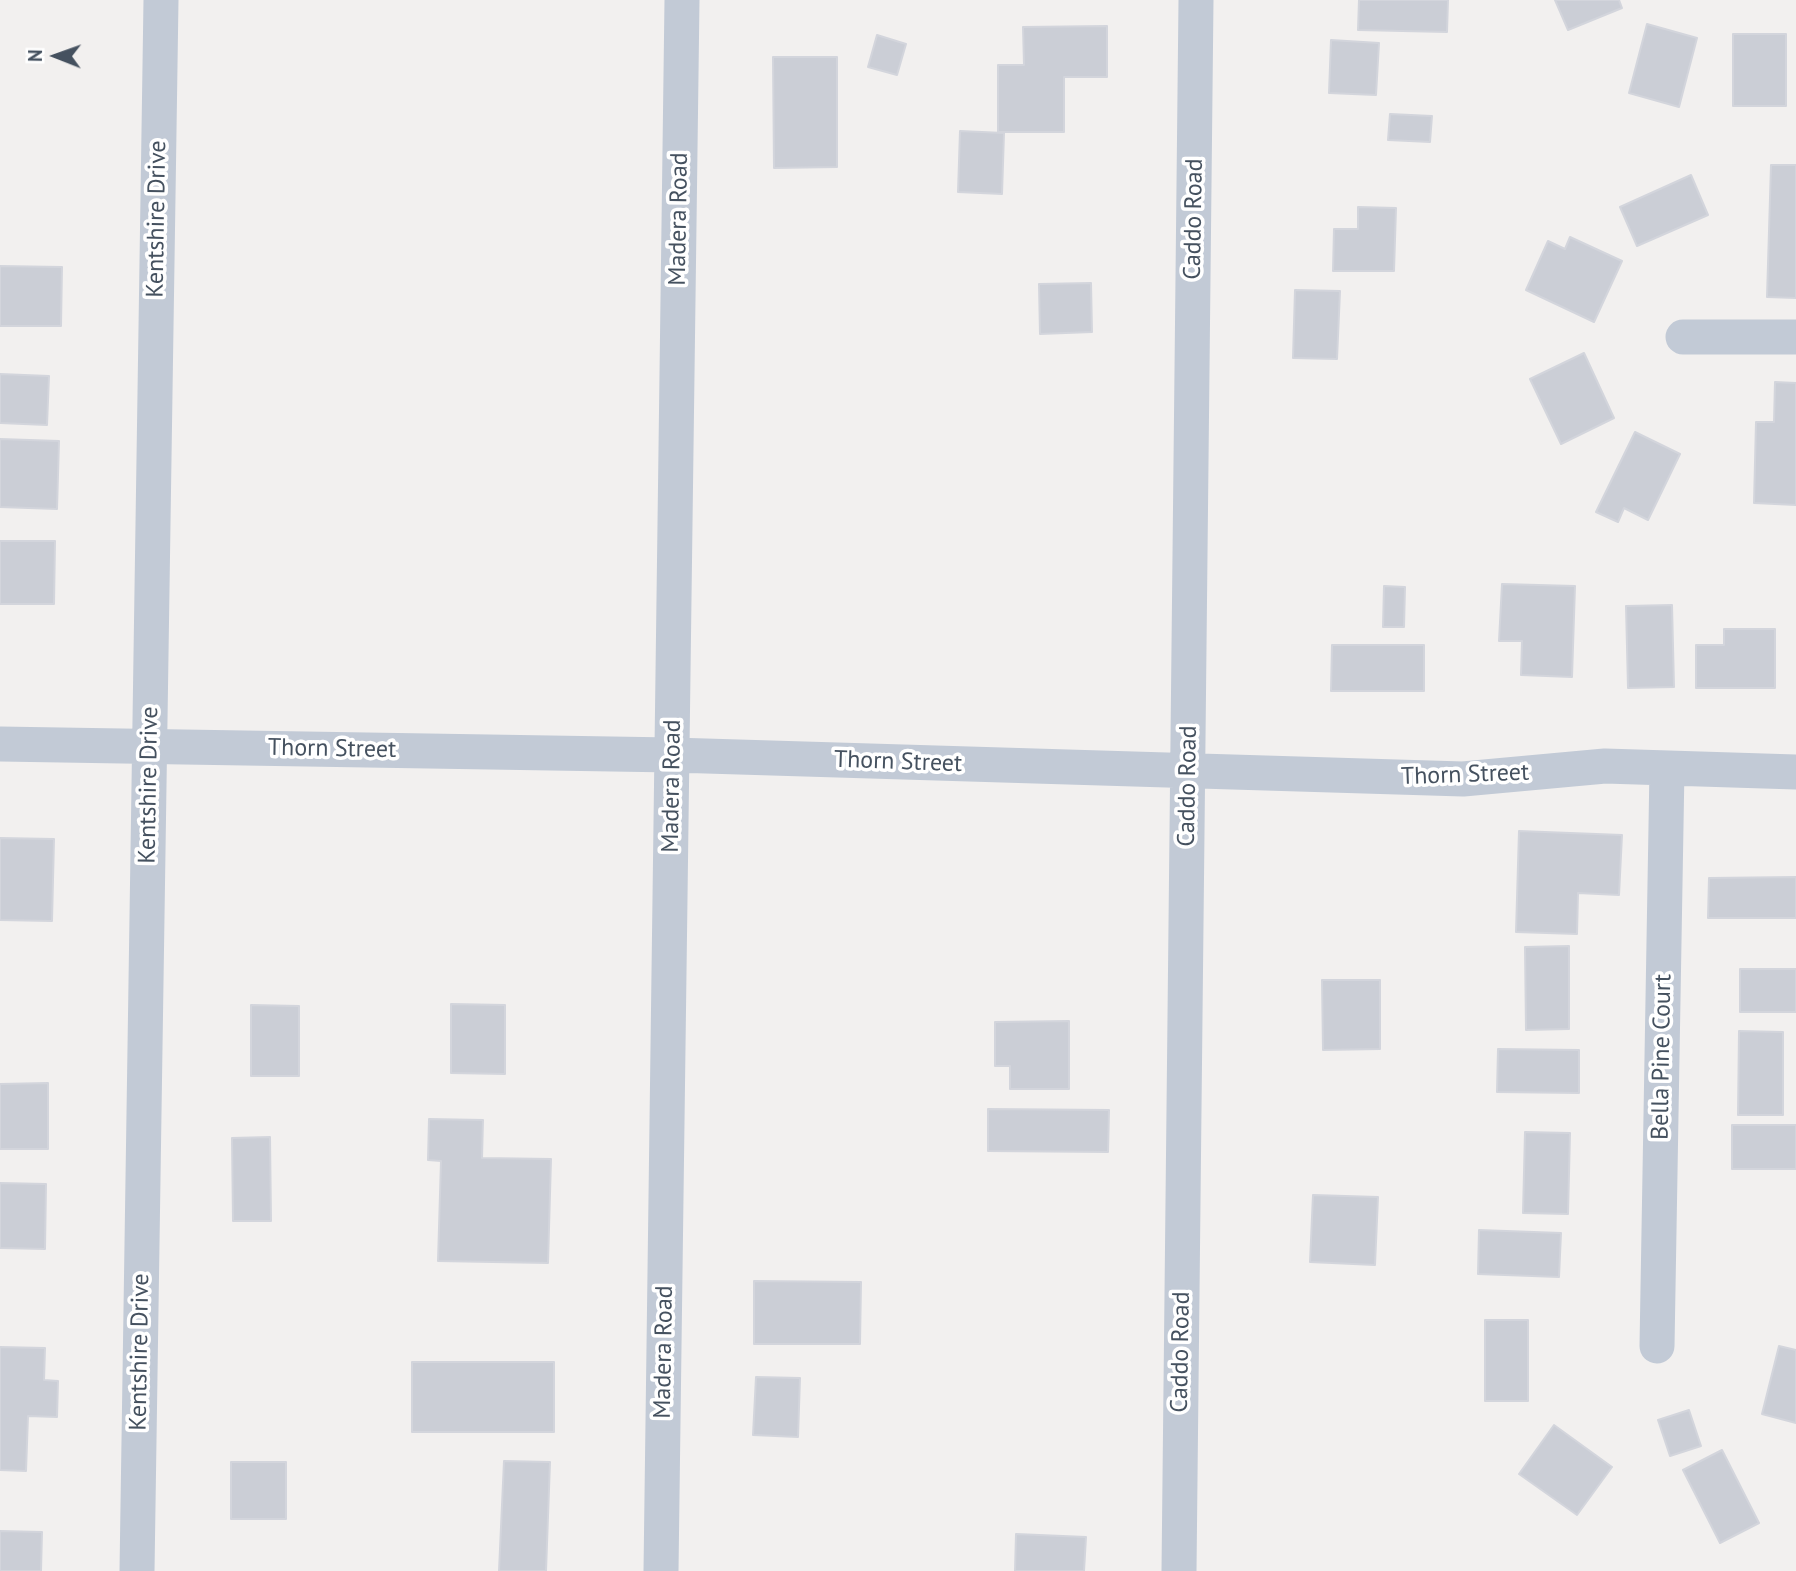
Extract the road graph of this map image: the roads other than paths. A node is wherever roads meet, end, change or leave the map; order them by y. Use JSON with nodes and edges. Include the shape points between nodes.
{"nodes":[{"id":1,"x":161,"y":0,"type":"edge"},
{"id":2,"x":682,"y":0,"type":"edge"},
{"id":3,"x":1196,"y":0,"type":"edge"},
{"id":4,"x":1683,"y":337,"type":"dead end"},
{"id":5,"x":1796,"y":337,"type":"edge"},
{"id":6,"x":0,"y":744,"type":"edge"},
{"id":7,"x":149,"y":746,"type":"junction"},
{"id":8,"x":673,"y":755,"type":"junction"},
{"id":9,"x":1667,"y":768,"type":"junction"},
{"id":10,"x":1189,"y":770,"type":"junction"},
{"id":11,"x":1796,"y":772,"type":"edge"},
{"id":12,"x":1657,"y":1346,"type":"dead end"},
{"id":13,"x":137,"y":1571,"type":"edge"},
{"id":14,"x":661,"y":1571,"type":"edge"},
{"id":15,"x":1178,"y":1571,"type":"edge"}],
"edges":[{"from":1,"to":7,"type":"street","name":"Kentshire Drive"},
{"from":2,"to":8,"type":"street","name":"Madera Road"},
{"from":3,"to":10,"type":"street","name":"Caddo Road"},
{"from":4,"to":5,"type":"street"},
{"from":6,"to":7,"type":"street","name":"Thorn Street"},
{"from":7,"to":8,"type":"street","name":"Thorn Street"},
{"from":7,"to":13,"type":"street","name":"Kentshire Drive"},
{"from":8,"to":10,"type":"street","name":"Thorn Street"},
{"from":8,"to":14,"type":"street","name":"Madera Road"},
{"from":9,"to":10,"type":"street","name":"Thorn Street","via":[[1605,766],[1463,779]]},
{"from":9,"to":11,"type":"street","name":"Thorn Street"},
{"from":9,"to":12,"type":"street","name":"Bella Pine Court"},
{"from":10,"to":15,"type":"street","name":"Caddo Road"}]}
